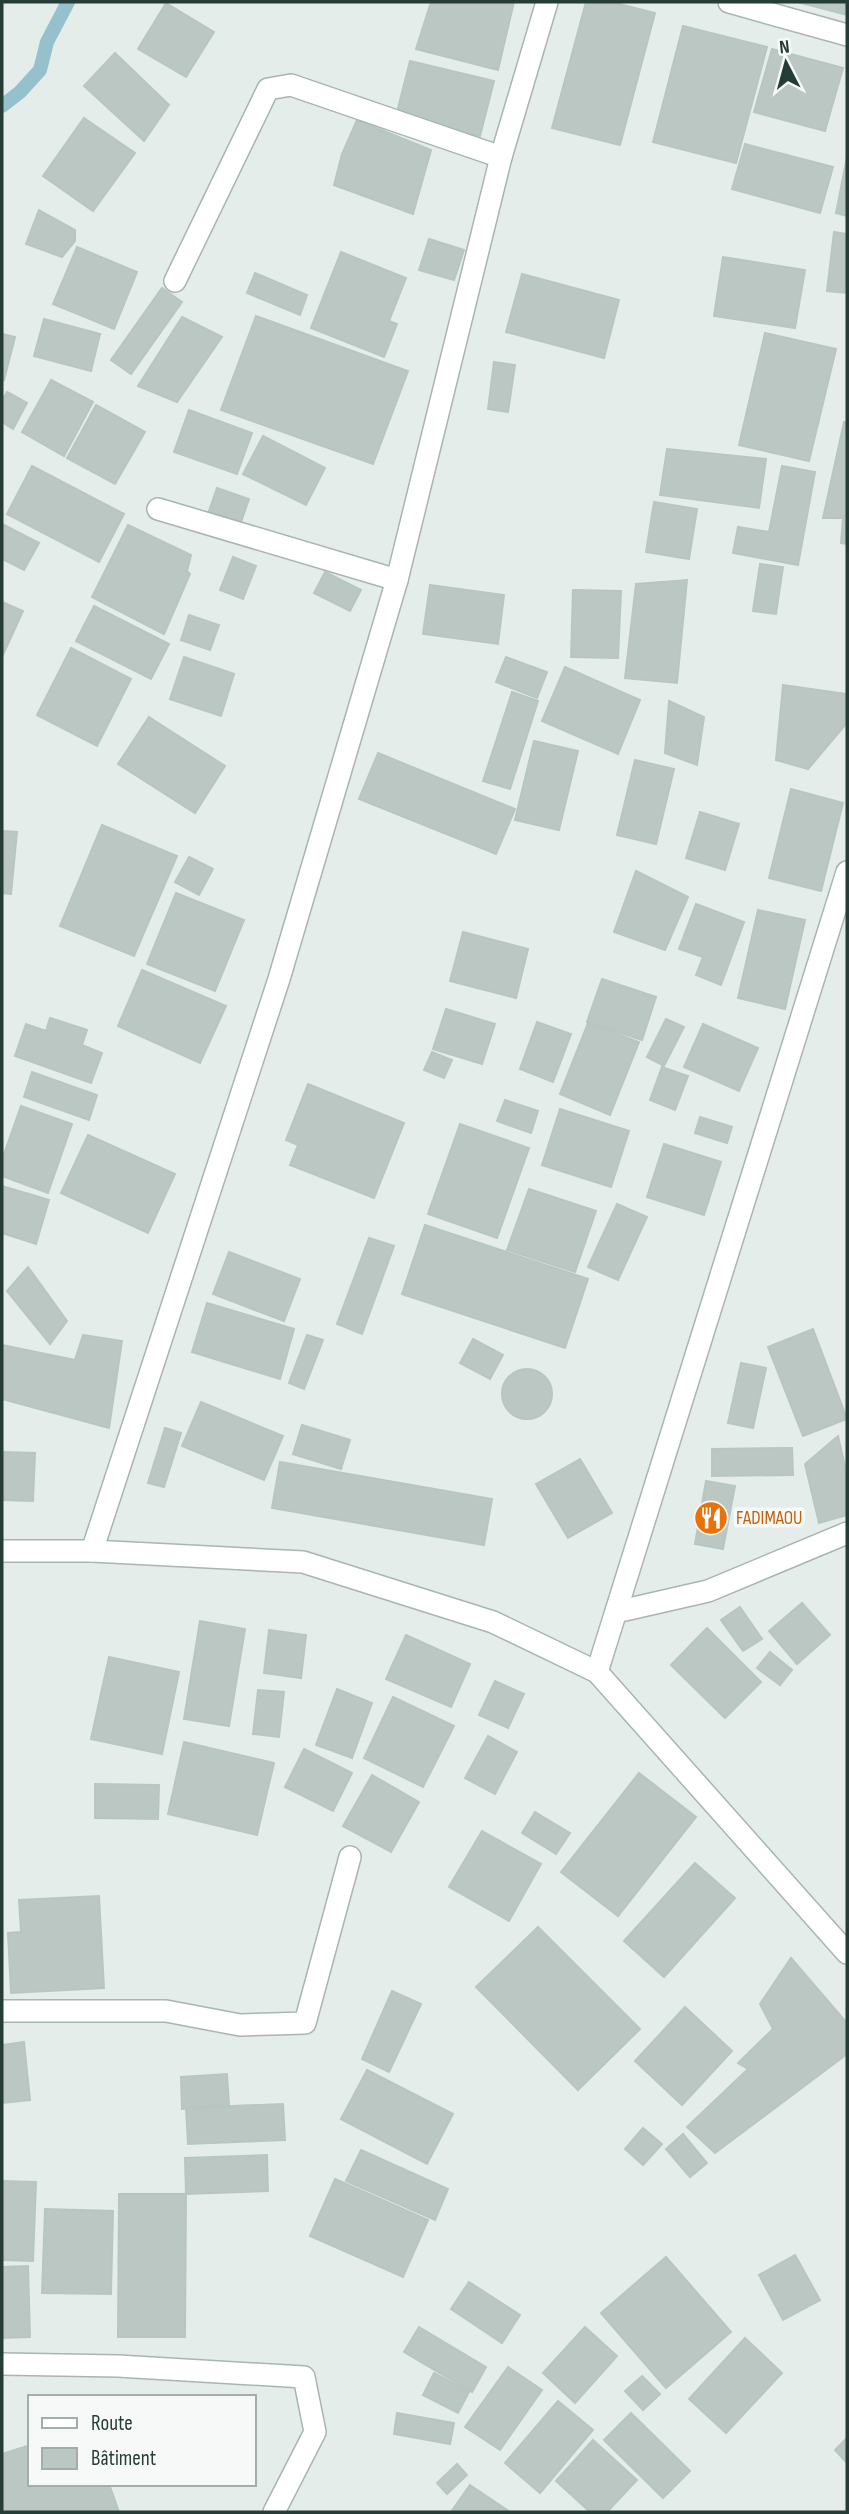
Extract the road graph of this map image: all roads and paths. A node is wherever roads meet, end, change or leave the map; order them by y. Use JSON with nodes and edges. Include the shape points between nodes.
{"nodes":[{"id":1,"x":547,"y":2,"type":"edge"},
{"id":2,"x":729,"y":2,"type":"edge"},
{"id":3,"x":847,"y":35,"type":"edge"},
{"id":4,"x":501,"y":157,"type":"junction"},
{"id":5,"x":175,"y":281,"type":"dead end"},
{"id":6,"x":158,"y":509,"type":"dead end"},
{"id":7,"x":397,"y":580,"type":"junction"},
{"id":8,"x":847,"y":872,"type":"edge"},
{"id":9,"x":847,"y":1533,"type":"edge"},
{"id":10,"x":2,"y":1551,"type":"edge"},
{"id":11,"x":92,"y":1551,"type":"junction"},
{"id":12,"x":616,"y":1612,"type":"junction"},
{"id":13,"x":597,"y":1672,"type":"junction"},
{"id":14,"x":350,"y":1857,"type":"dead end"},
{"id":15,"x":847,"y":1953,"type":"edge"},
{"id":16,"x":2,"y":2011,"type":"edge"},
{"id":17,"x":2,"y":2364,"type":"edge"},
{"id":18,"x":274,"y":2512,"type":"edge"}],
"edges":[{"from":1,"to":4,"type":"street"},
{"from":2,"to":3,"type":"street"},
{"from":4,"to":5,"type":"street","via":[[291,85],[268,89]]},
{"from":4,"to":7,"type":"street"},
{"from":6,"to":7,"type":"street"},
{"from":7,"to":11,"type":"street","via":[[279,979]]},
{"from":8,"to":12,"type":"street"},
{"from":9,"to":12,"type":"street","via":[[708,1591]]},
{"from":10,"to":11,"type":"street"},
{"from":11,"to":13,"type":"street","via":[[303,1562],[493,1622]]},
{"from":12,"to":13,"type":"street"},
{"from":13,"to":15,"type":"street"},
{"from":14,"to":16,"type":"street","via":[[305,2023],[240,2025],[166,2011]]},
{"from":17,"to":18,"type":"street","via":[[304,2377],[315,2432]]}]}
